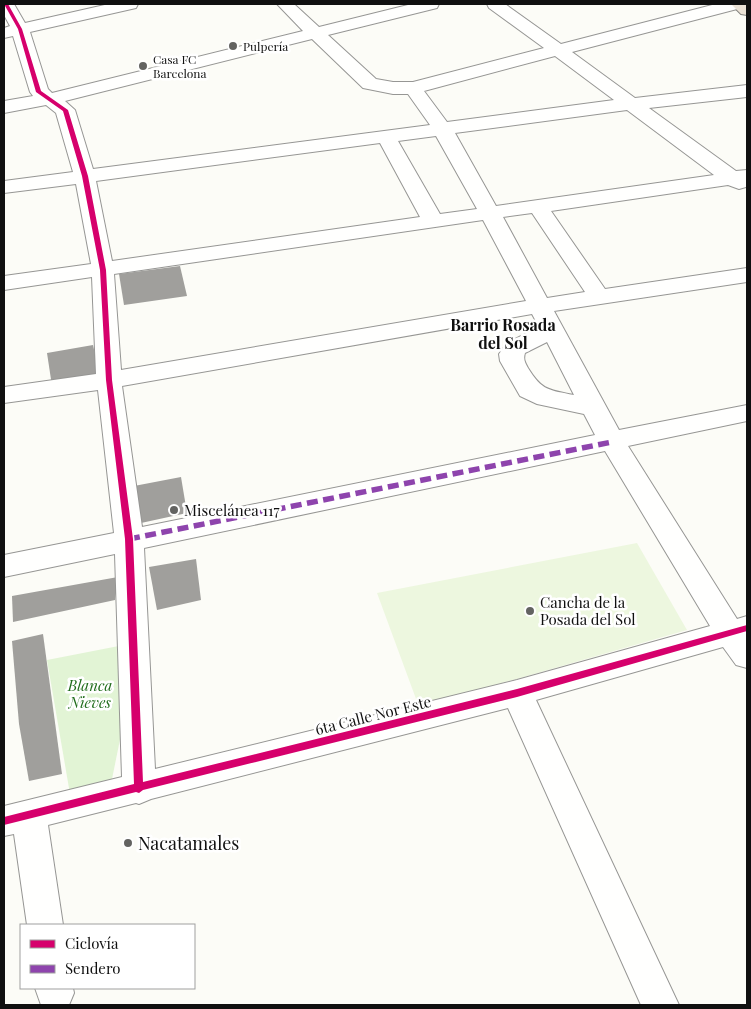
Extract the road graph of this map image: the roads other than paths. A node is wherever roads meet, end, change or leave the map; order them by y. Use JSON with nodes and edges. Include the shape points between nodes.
{"nodes":[{"id":1,"x":6,"y":4,"type":"edge"},
{"id":2,"x":130,"y":4,"type":"edge"},
{"id":3,"x":284,"y":4,"type":"edge"},
{"id":4,"x":431,"y":4,"type":"edge"},
{"id":5,"x":495,"y":4,"type":"edge"},
{"id":6,"x":735,"y":4,"type":"edge"},
{"id":7,"x":739,"y":4,"type":"edge"},
{"id":8,"x":747,"y":10,"type":"edge"},
{"id":9,"x":12,"y":31,"type":"edge"},
{"id":10,"x":314,"y":34,"type":"junction"},
{"id":11,"x":558,"y":50,"type":"junction"},
{"id":12,"x":413,"y":88,"type":"junction"},
{"id":13,"x":747,"y":91,"type":"edge"},
{"id":14,"x":50,"y":99,"type":"junction"},
{"id":15,"x":631,"y":104,"type":"junction"},
{"id":16,"x":4,"y":107,"type":"edge"},
{"id":17,"x":443,"y":130,"type":"junction"},
{"id":18,"x":387,"y":138,"type":"junction"},
{"id":19,"x":85,"y":176,"type":"junction"},
{"id":20,"x":742,"y":181,"type":"edge"},
{"id":21,"x":4,"y":187,"type":"edge"},
{"id":22,"x":538,"y":207,"type":"junction"},
{"id":23,"x":490,"y":213,"type":"junction"},
{"id":24,"x":433,"y":221,"type":"junction"},
{"id":25,"x":103,"y":270,"type":"junction"},
{"id":26,"x":747,"y":275,"type":"edge"},
{"id":27,"x":4,"y":284,"type":"edge"},
{"id":28,"x":600,"y":298,"type":"junction"},
{"id":29,"x":540,"y":306,"type":"junction"},
{"id":30,"x":552,"y":330,"type":"junction"},
{"id":31,"x":109,"y":380,"type":"junction"},
{"id":32,"x":4,"y":395,"type":"edge"},
{"id":33,"x":593,"y":407,"type":"junction"},
{"id":34,"x":747,"y":413,"type":"edge"},
{"id":35,"x":612,"y":442,"type":"junction"},
{"id":36,"x":129,"y":539,"type":"junction"},
{"id":37,"x":4,"y":566,"type":"edge"},
{"id":38,"x":742,"y":639,"type":"edge"},
{"id":39,"x":517,"y":693,"type":"junction"},
{"id":40,"x":139,"y":789,"type":"junction"},
{"id":41,"x":16,"y":818,"type":"edge"},
{"id":42,"x":45,"y":924,"type":"edge"},
{"id":43,"x":660,"y":1005,"type":"edge"}],
"edges":[{"from":1,"to":9,"type":"street"},
{"from":2,"to":9,"type":"street"},
{"from":3,"to":10,"type":"street"},
{"from":4,"to":10,"type":"street"},
{"from":5,"to":11,"type":"street"},
{"from":6,"to":11,"type":"street"},
{"from":7,"to":8,"type":"highway"},
{"from":9,"to":14,"type":"street","via":[[39,92]]},
{"from":10,"to":12,"type":"street","via":[[370,84]]},
{"from":10,"to":14,"type":"street"},
{"from":11,"to":12,"type":"street"},
{"from":11,"to":15,"type":"street"},
{"from":12,"to":17,"type":"street"},
{"from":13,"to":15,"type":"street"},
{"from":14,"to":16,"type":"street"},
{"from":14,"to":19,"type":"street","via":[[65,110]]},
{"from":15,"to":17,"type":"street"},
{"from":15,"to":20,"type":"street"},
{"from":17,"to":18,"type":"street"},
{"from":17,"to":23,"type":"street"},
{"from":18,"to":19,"type":"street"},
{"from":18,"to":24,"type":"street"},
{"from":19,"to":21,"type":"street"},
{"from":19,"to":25,"type":"street"},
{"from":20,"to":22,"type":"street"},
{"from":22,"to":23,"type":"street"},
{"from":22,"to":28,"type":"street"},
{"from":23,"to":24,"type":"street"},
{"from":23,"to":29,"type":"street"},
{"from":24,"to":25,"type":"street"},
{"from":25,"to":27,"type":"street"},
{"from":25,"to":31,"type":"street"},
{"from":26,"to":28,"type":"street"},
{"from":28,"to":29,"type":"street"},
{"from":29,"to":30,"type":"street"},
{"from":29,"to":31,"type":"street"},
{"from":30,"to":33,"type":"street"},
{"from":30,"to":33,"type":"street","via":[[516,348],[511,354],[512,361],[529,390],[546,398]]},
{"from":31,"to":32,"type":"street"},
{"from":31,"to":36,"type":"street"},
{"from":33,"to":35,"type":"street"},
{"from":34,"to":35,"type":"street"},
{"from":35,"to":36,"type":"street"},
{"from":35,"to":38,"type":"street"},
{"from":36,"to":37,"type":"street"},
{"from":36,"to":40,"type":"street"},
{"from":38,"to":39,"type":"street","name":"6ta Calle Nor Este"},
{"from":39,"to":40,"type":"street","name":"6ta Calle Nor Este"},
{"from":39,"to":43,"type":"street"},
{"from":40,"to":41,"type":"street","name":"6ta Calle Nor Este"},
{"from":41,"to":42,"type":"street"}]}
